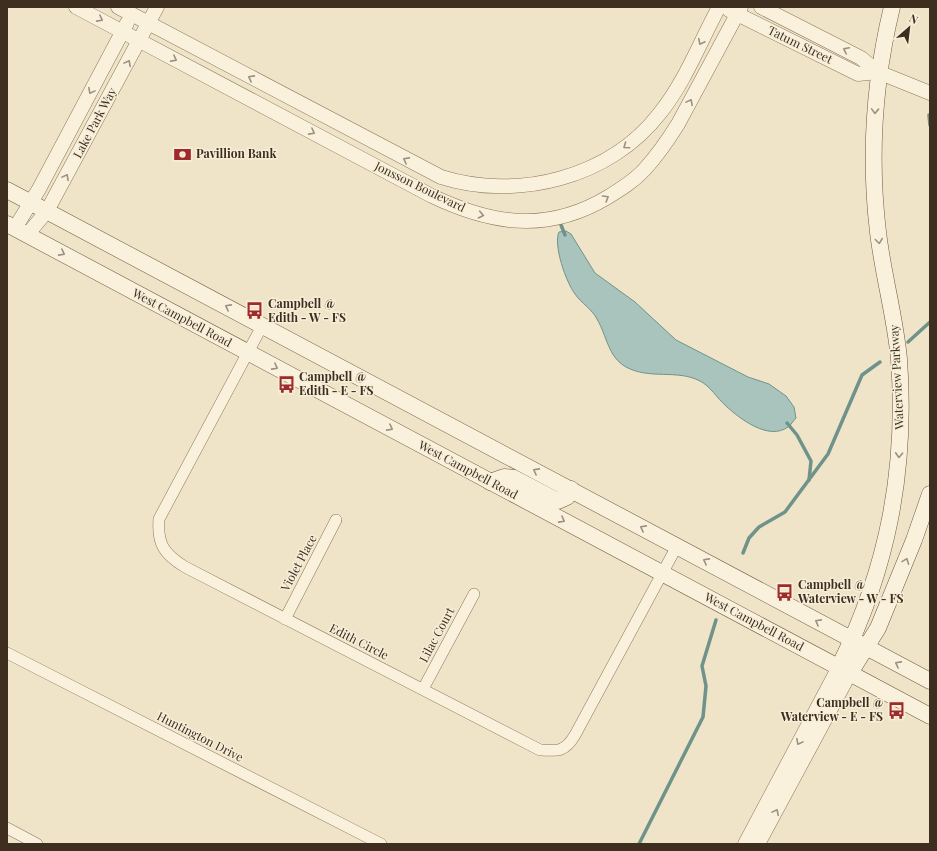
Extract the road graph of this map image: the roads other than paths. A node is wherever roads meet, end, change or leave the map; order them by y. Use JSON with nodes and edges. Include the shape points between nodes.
{"nodes":[{"id":1,"x":76,"y":7,"type":"edge"},
{"id":2,"x":118,"y":7,"type":"edge"},
{"id":3,"x":157,"y":7,"type":"edge"},
{"id":4,"x":719,"y":7,"type":"edge"},
{"id":5,"x":723,"y":7,"type":"edge"},
{"id":6,"x":761,"y":7,"type":"edge"},
{"id":7,"x":892,"y":7,"type":"edge"},
{"id":8,"x":739,"y":10,"type":"edge"},
{"id":9,"x":134,"y":11,"type":"edge"},
{"id":10,"x":148,"y":23,"type":"junction"},
{"id":11,"x":123,"y":32,"type":"junction"},
{"id":12,"x":139,"y":41,"type":"junction"},
{"id":13,"x":878,"y":72,"type":"junction"},
{"id":14,"x":930,"y":94,"type":"edge"},
{"id":15,"x":441,"y":177,"type":"junction"},
{"id":16,"x":7,"y":190,"type":"edge"},
{"id":17,"x":432,"y":196,"type":"junction"},
{"id":18,"x":31,"y":203,"type":"junction"},
{"id":19,"x":47,"y":212,"type":"junction"},
{"id":20,"x":16,"y":229,"type":"edge"},
{"id":21,"x":262,"y":326,"type":"junction"},
{"id":22,"x":248,"y":353,"type":"junction"},
{"id":23,"x":490,"y":482,"type":"junction"},
{"id":24,"x":571,"y":490,"type":"junction"},
{"id":25,"x":930,"y":494,"type":"edge"},
{"id":26,"x":336,"y":520,"type":"dead end"},
{"id":27,"x":677,"y":546,"type":"junction"},
{"id":28,"x":662,"y":574,"type":"junction"},
{"id":29,"x":474,"y":594,"type":"dead end"},
{"id":30,"x":285,"y":619,"type":"junction"},
{"id":31,"x":852,"y":640,"type":"junction"},
{"id":32,"x":867,"y":648,"type":"junction"},
{"id":33,"x":7,"y":653,"type":"edge"},
{"id":34,"x":845,"y":670,"type":"junction"},
{"id":35,"x":930,"y":681,"type":"edge"},
{"id":36,"x":423,"y":689,"type":"junction"},
{"id":37,"x":930,"y":716,"type":"edge"},
{"id":38,"x":7,"y":828,"type":"edge"},
{"id":39,"x":37,"y":844,"type":"edge"},
{"id":40,"x":381,"y":844,"type":"edge"},
{"id":41,"x":744,"y":844,"type":"edge"},
{"id":42,"x":758,"y":844,"type":"edge"}],
"edges":[{"from":1,"to":11,"type":"street","name":"Jonsson Boulevard","one_way":true},
{"from":2,"to":9,"type":"street","name":"Jonsson Boulevard"},
{"from":3,"to":10,"type":"street","name":"Lake Park Way"},
{"from":4,"to":15,"type":"street","name":"Jonsson Boulevard","one_way":true,"via":[[660,114],[630,143],[611,156],[568,177],[529,186],[480,186]]},
{"from":5,"to":8,"type":"street","name":"Tatum Street"},
{"from":13,"to":6,"type":"street","name":"Tatum Street","one_way":true,"via":[[861,58]]},
{"from":7,"to":13,"type":"main road","name":"Waterview Parkway"},
{"from":8,"to":13,"type":"street","name":"Tatum Street","via":[[858,74]]},
{"from":17,"to":8,"type":"street","name":"Jonsson Boulevard","one_way":true,"via":[[475,214],[518,221],[539,221],[575,214],[602,201],[630,183],[664,146]]},
{"from":9,"to":10,"type":"street","name":"Jonsson Boulevard"},
{"from":9,"to":11,"type":"street","name":"Lake Park Way"},
{"from":10,"to":12,"type":"street","name":"Lake Park Way"},
{"from":15,"to":10,"type":"street","name":"Jonsson Boulevard","one_way":true},
{"from":11,"to":12,"type":"street","name":"Jonsson Boulevard"},
{"from":11,"to":18,"type":"street","name":"Lake Park Way","one_way":true},
{"from":12,"to":17,"type":"street","name":"Jonsson Boulevard","one_way":true},
{"from":19,"to":12,"type":"street","name":"Lake Park Way","one_way":true},
{"from":13,"to":14,"type":"street","name":"Tatum Street"},
{"from":13,"to":31,"type":"main road","name":"Waterview Parkway","one_way":true,"via":[[873,158],[875,204],[898,354],[899,457],[893,508],[883,553],[869,600]]},
{"from":15,"to":17,"type":"street"},
{"from":16,"to":18,"type":"main road"},
{"from":18,"to":19,"type":"main road"},
{"from":18,"to":20,"type":"street","name":"Lake Park Way"},
{"from":19,"to":20,"type":"street","name":"Lake Park Way"},
{"from":21,"to":19,"type":"main road","one_way":true},
{"from":20,"to":22,"type":"main road","name":"West Campbell Road","one_way":true},
{"from":21,"to":22,"type":"street","name":"Edith Circle"},
{"from":24,"to":21,"type":"main road","one_way":true},
{"from":22,"to":23,"type":"main road","name":"West Campbell Road","one_way":true},
{"from":22,"to":30,"type":"street","name":"Edith Circle","via":[[167,502],[159,519],[158,531],[162,546],[169,557]]},
{"from":23,"to":24,"type":"main road","via":[[504,477],[514,478],[558,500],[567,497]]},
{"from":23,"to":28,"type":"main road","name":"West Campbell Road","one_way":true},
{"from":27,"to":24,"type":"main road","one_way":true},
{"from":32,"to":25,"type":"main road","one_way":true,"via":[[898,582]]},
{"from":26,"to":30,"type":"street","name":"Violet Place"},
{"from":27,"to":28,"type":"street","name":"Edith Circle"},
{"from":31,"to":27,"type":"main road","one_way":true},
{"from":28,"to":34,"type":"main road","name":"West Campbell Road"},
{"from":28,"to":36,"type":"street","name":"Edith Circle","via":[[569,746],[557,751],[540,750]]},
{"from":29,"to":36,"type":"street","name":"Lilac Court"},
{"from":30,"to":36,"type":"street","name":"Edith Circle"},
{"from":31,"to":32,"type":"main road"},
{"from":31,"to":34,"type":"main road","name":"Waterview Parkway"},
{"from":32,"to":34,"type":"main road"},
{"from":35,"to":32,"type":"main road","one_way":true},
{"from":33,"to":40,"type":"street","name":"Huntington Drive"},
{"from":34,"to":37,"type":"main road","name":"West Campbell Road"},
{"from":34,"to":41,"type":"street","one_way":true},
{"from":42,"to":34,"type":"street","one_way":true},
{"from":38,"to":39,"type":"street"}]}
